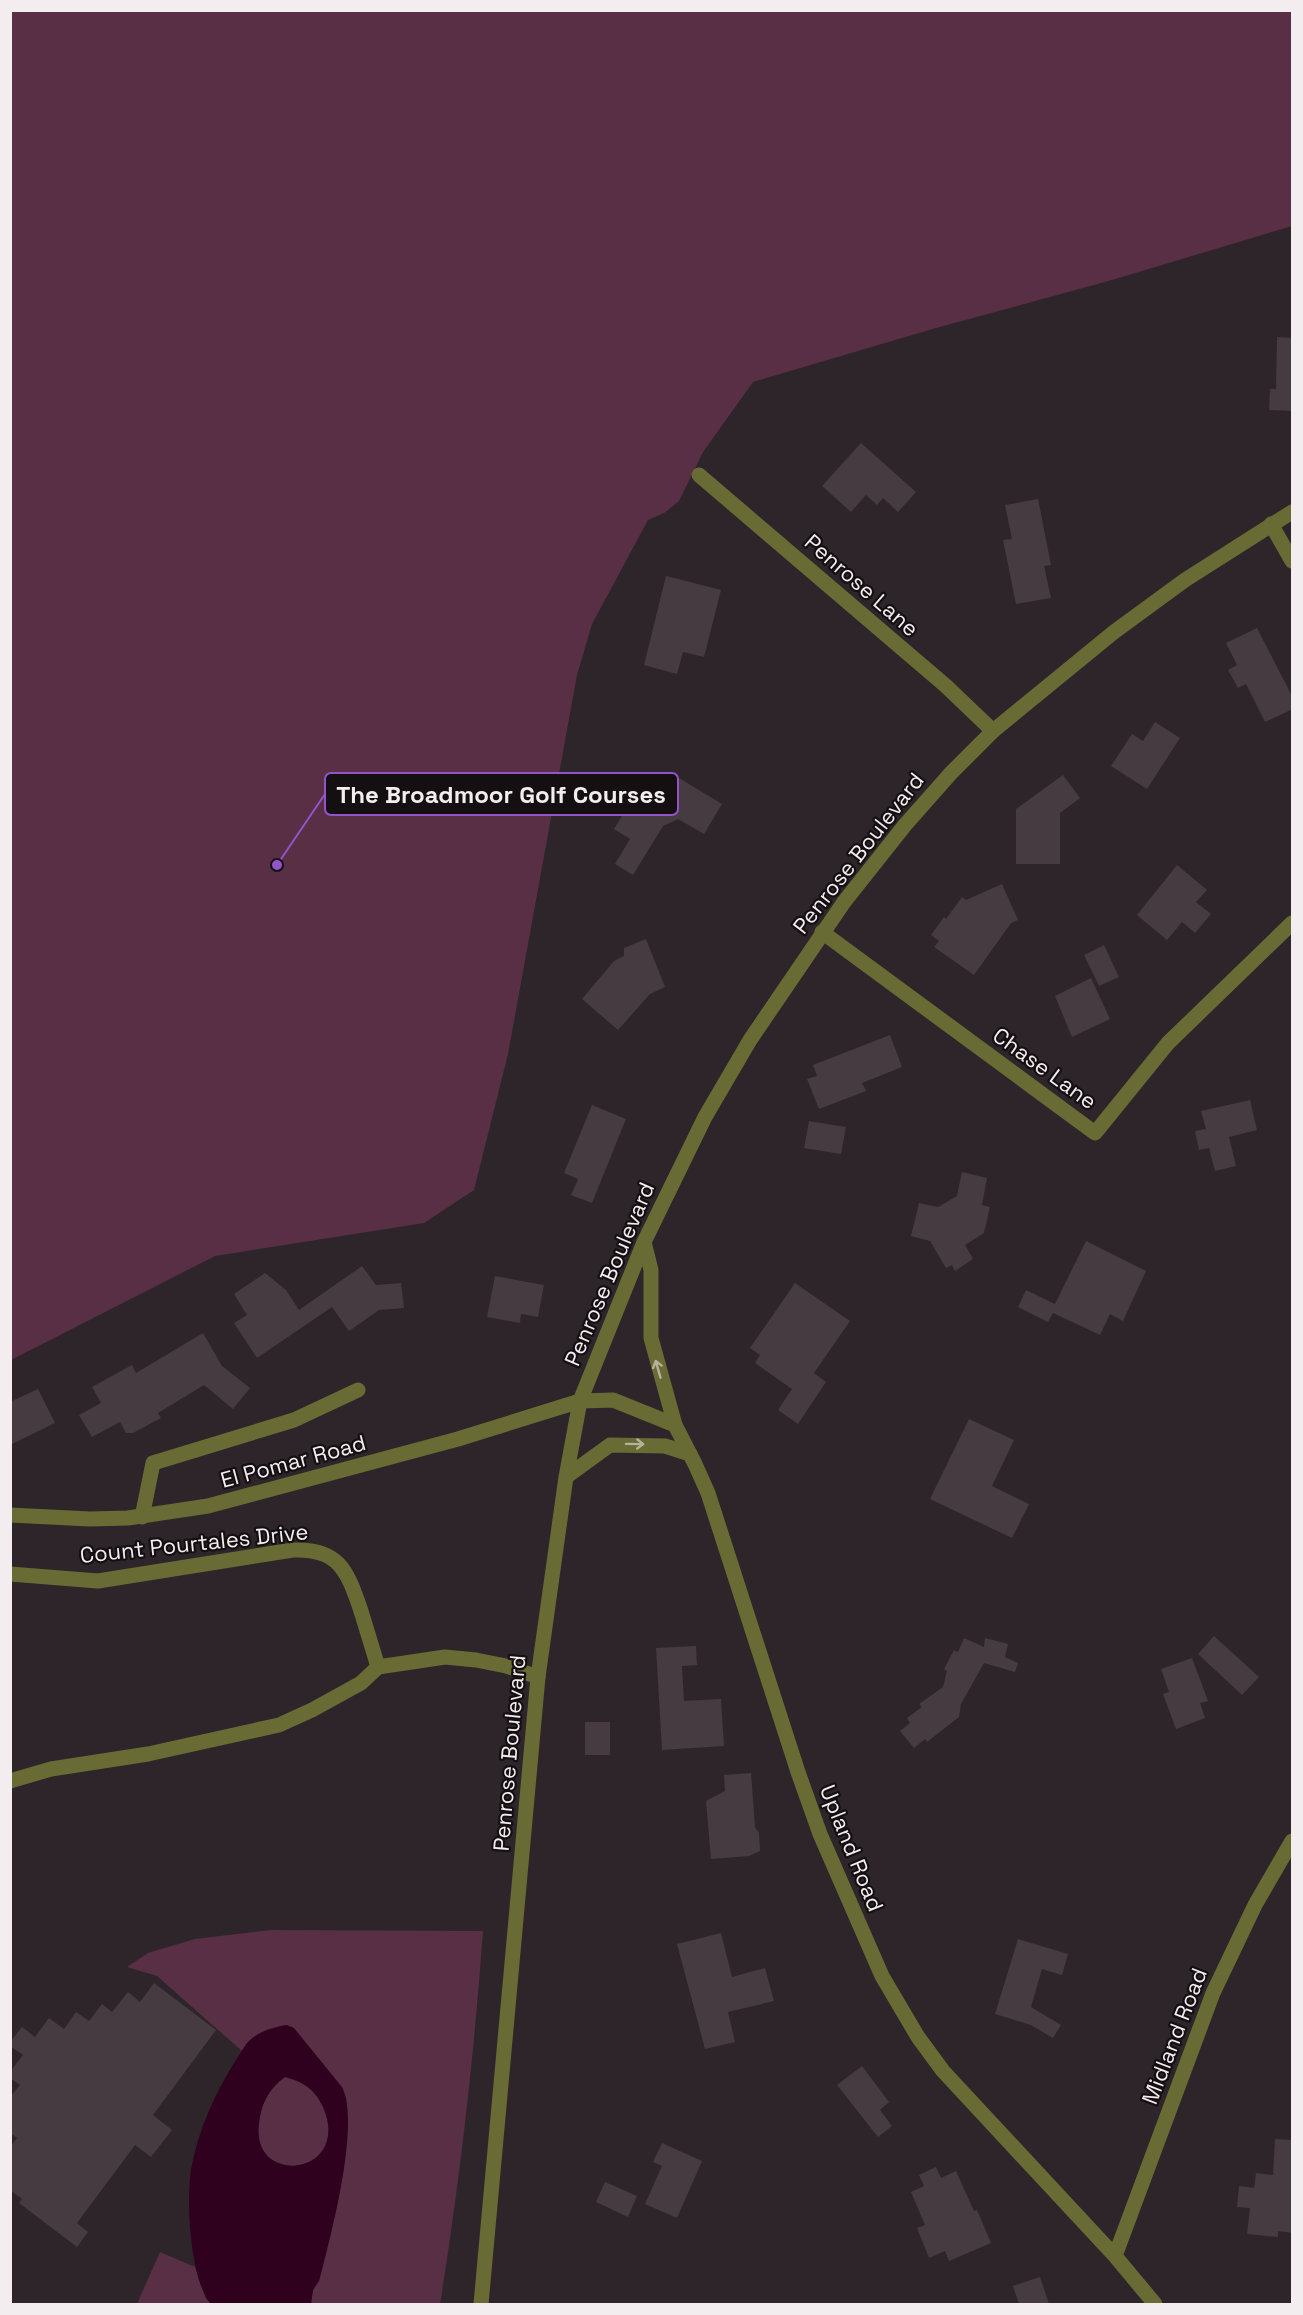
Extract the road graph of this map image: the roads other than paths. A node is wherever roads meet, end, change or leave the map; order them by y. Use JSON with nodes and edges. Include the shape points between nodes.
{"nodes":[{"id":1,"x":699,"y":475,"type":"dead end"},
{"id":2,"x":1293,"y":512,"type":"edge"},
{"id":3,"x":1271,"y":524,"type":"junction"},
{"id":4,"x":1293,"y":561,"type":"edge"},
{"id":5,"x":993,"y":731,"type":"junction"},
{"id":6,"x":1293,"y":923,"type":"edge"},
{"id":7,"x":822,"y":932,"type":"junction"},
{"id":8,"x":644,"y":1242,"type":"junction"},
{"id":9,"x":357,"y":1390,"type":"dead end"},
{"id":10,"x":580,"y":1401,"type":"junction"},
{"id":11,"x":675,"y":1425,"type":"junction"},
{"id":12,"x":690,"y":1454,"type":"junction"},
{"id":13,"x":566,"y":1477,"type":"junction"},
{"id":14,"x":10,"y":1515,"type":"edge"},
{"id":15,"x":142,"y":1517,"type":"junction"},
{"id":16,"x":10,"y":1575,"type":"edge"},
{"id":17,"x":378,"y":1666,"type":"junction"},
{"id":18,"x":538,"y":1677,"type":"junction"},
{"id":19,"x":10,"y":1781,"type":"edge"},
{"id":20,"x":1293,"y":1841,"type":"edge"},
{"id":21,"x":1115,"y":2256,"type":"junction"},
{"id":22,"x":481,"y":2304,"type":"edge"},
{"id":23,"x":1155,"y":2304,"type":"edge"}],
"edges":[{"from":1,"to":5,"type":"street","name":"Penrose Lane","via":[[946,686]]},
{"from":2,"to":3,"type":"street","name":"Penrose Boulevard"},
{"from":3,"to":4,"type":"street"},
{"from":3,"to":5,"type":"street","name":"Penrose Boulevard","via":[[1114,632]]},
{"from":5,"to":7,"type":"street","name":"Penrose Boulevard","via":[[904,825]]},
{"from":6,"to":7,"type":"street","name":"Chase Lane","via":[[1168,1043],[1095,1133]]},
{"from":7,"to":8,"type":"street","name":"Penrose Boulevard","via":[[721,1088]]},
{"from":8,"to":10,"type":"street","name":"Penrose Boulevard"},
{"from":11,"to":8,"type":"street","name":"Upland Road","one_way":true,"via":[[651,1338],[651,1270]]},
{"from":9,"to":15,"type":"street","via":[[294,1420],[153,1463]]},
{"from":10,"to":11,"type":"street","via":[[613,1400]]},
{"from":10,"to":13,"type":"street","name":"Penrose Boulevard"},
{"from":10,"to":15,"type":"street","name":"El Pomar Road","via":[[261,1493]]},
{"from":11,"to":12,"type":"street","name":"Upland Road"},
{"from":13,"to":12,"type":"street","one_way":true,"via":[[610,1445],[665,1446]]},
{"from":12,"to":21,"type":"street","name":"Upland Road","via":[[708,1493],[817,1824],[882,1976],[943,2072]]},
{"from":13,"to":18,"type":"street","name":"Penrose Boulevard"},
{"from":14,"to":15,"type":"street","name":"El Pomar Road","via":[[90,1520]]},
{"from":16,"to":17,"type":"street","name":"Count Pourtales Drive","via":[[98,1581],[293,1550],[323,1552],[340,1563],[350,1578]]},
{"from":17,"to":18,"type":"street","via":[[445,1658],[476,1660],[506,1665]]},
{"from":17,"to":19,"type":"street","via":[[361,1683],[279,1725],[148,1754],[51,1769]]},
{"from":18,"to":22,"type":"street","name":"Penrose Boulevard"},
{"from":20,"to":21,"type":"street","name":"Midland Road","via":[[1255,1905],[1213,1993]]},
{"from":21,"to":23,"type":"street","name":"Upland Road"}]}
